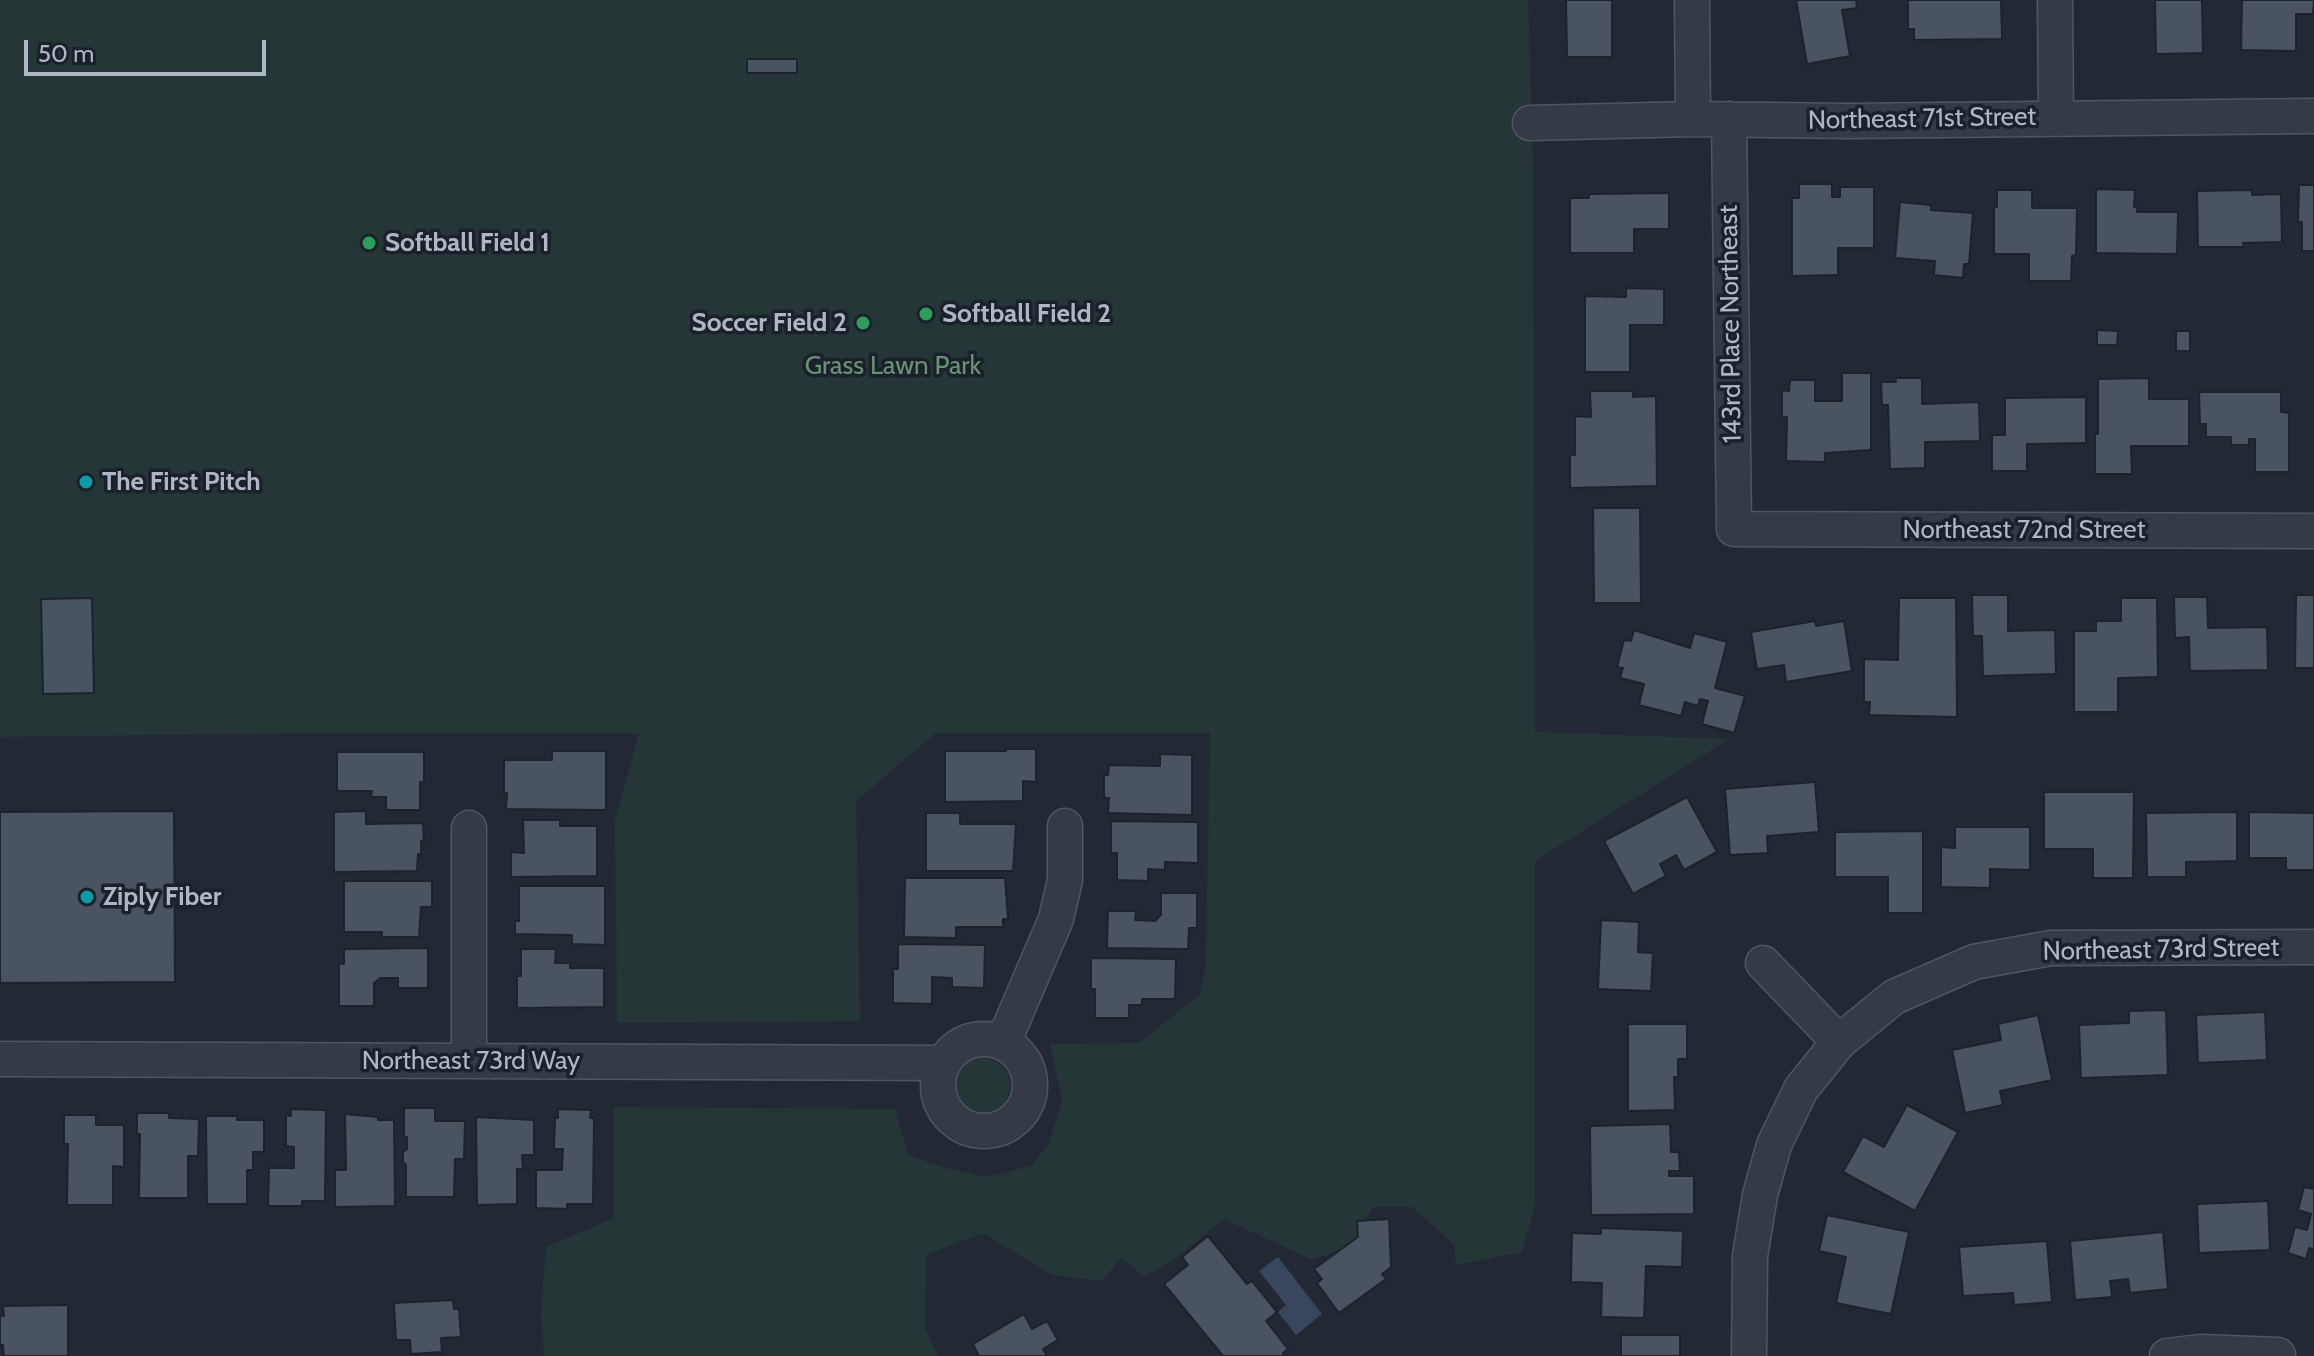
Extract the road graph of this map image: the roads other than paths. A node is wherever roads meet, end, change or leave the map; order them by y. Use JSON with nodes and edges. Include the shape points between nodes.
{"nodes":[{"id":1,"x":1692,"y":0,"type":"edge"},
{"id":2,"x":2055,"y":0,"type":"edge"},
{"id":3,"x":2314,"y":116,"type":"edge"},
{"id":4,"x":2056,"y":118,"type":"junction"},
{"id":5,"x":1693,"y":119,"type":"junction"},
{"id":6,"x":1729,"y":119,"type":"junction"},
{"id":7,"x":1530,"y":123,"type":"dead end"},
{"id":8,"x":1734,"y":529,"type":"joint"},
{"id":9,"x":2314,"y":531,"type":"edge"},
{"id":10,"x":1065,"y":826,"type":"dead end"},
{"id":11,"x":469,"y":828,"type":"dead end"},
{"id":12,"x":2314,"y":947,"type":"edge"},
{"id":13,"x":1763,"y":963,"type":"dead end"},
{"id":14,"x":1839,"y":1042,"type":"junction"},
{"id":15,"x":1003,"y":1043,"type":"junction"},
{"id":16,"x":0,"y":1059,"type":"edge"},
{"id":17,"x":469,"y":1061,"type":"junction"},
{"id":18,"x":943,"y":1063,"type":"junction"},
{"id":19,"x":2278,"y":1355,"type":"edge"},
{"id":20,"x":1749,"y":1356,"type":"edge"},
{"id":21,"x":2167,"y":1356,"type":"edge"}],
"edges":[{"from":1,"to":5,"type":"street"},
{"from":2,"to":4,"type":"street"},
{"from":3,"to":4,"type":"street","name":"Northeast 71st Street"},
{"from":4,"to":6,"type":"street","name":"Northeast 71st Street"},
{"from":5,"to":6,"type":"street","name":"Northeast 71st Street"},
{"from":5,"to":7,"type":"street","name":"Northeast 71st Street"},
{"from":6,"to":8,"type":"street","name":"143rd Place Northeast"},
{"from":8,"to":9,"type":"street","name":"Northeast 72nd Street"},
{"from":10,"to":15,"type":"street","via":[[1065,880],[1056,919]]},
{"from":11,"to":17,"type":"street"},
{"from":12,"to":14,"type":"street","name":"Northeast 73rd Street","via":[[2051,948],[1974,962],[1894,997]]},
{"from":13,"to":14,"type":"street"},
{"from":14,"to":20,"type":"street","name":"Northeast 73rd Street","via":[[1801,1089],[1774,1145],[1750,1256]]},
{"from":15,"to":18,"type":"street","via":[[973,1039],[959,1045]]},
{"from":15,"to":18,"type":"street","via":[[1025,1063],[1030,1093],[1025,1107],[1003,1127],[972,1130],[947,1113],[937,1084]]},
{"from":16,"to":17,"type":"street","name":"Northeast 73rd Way"},
{"from":17,"to":18,"type":"street","name":"Northeast 73rd Way"},
{"from":19,"to":21,"type":"street"}]}
